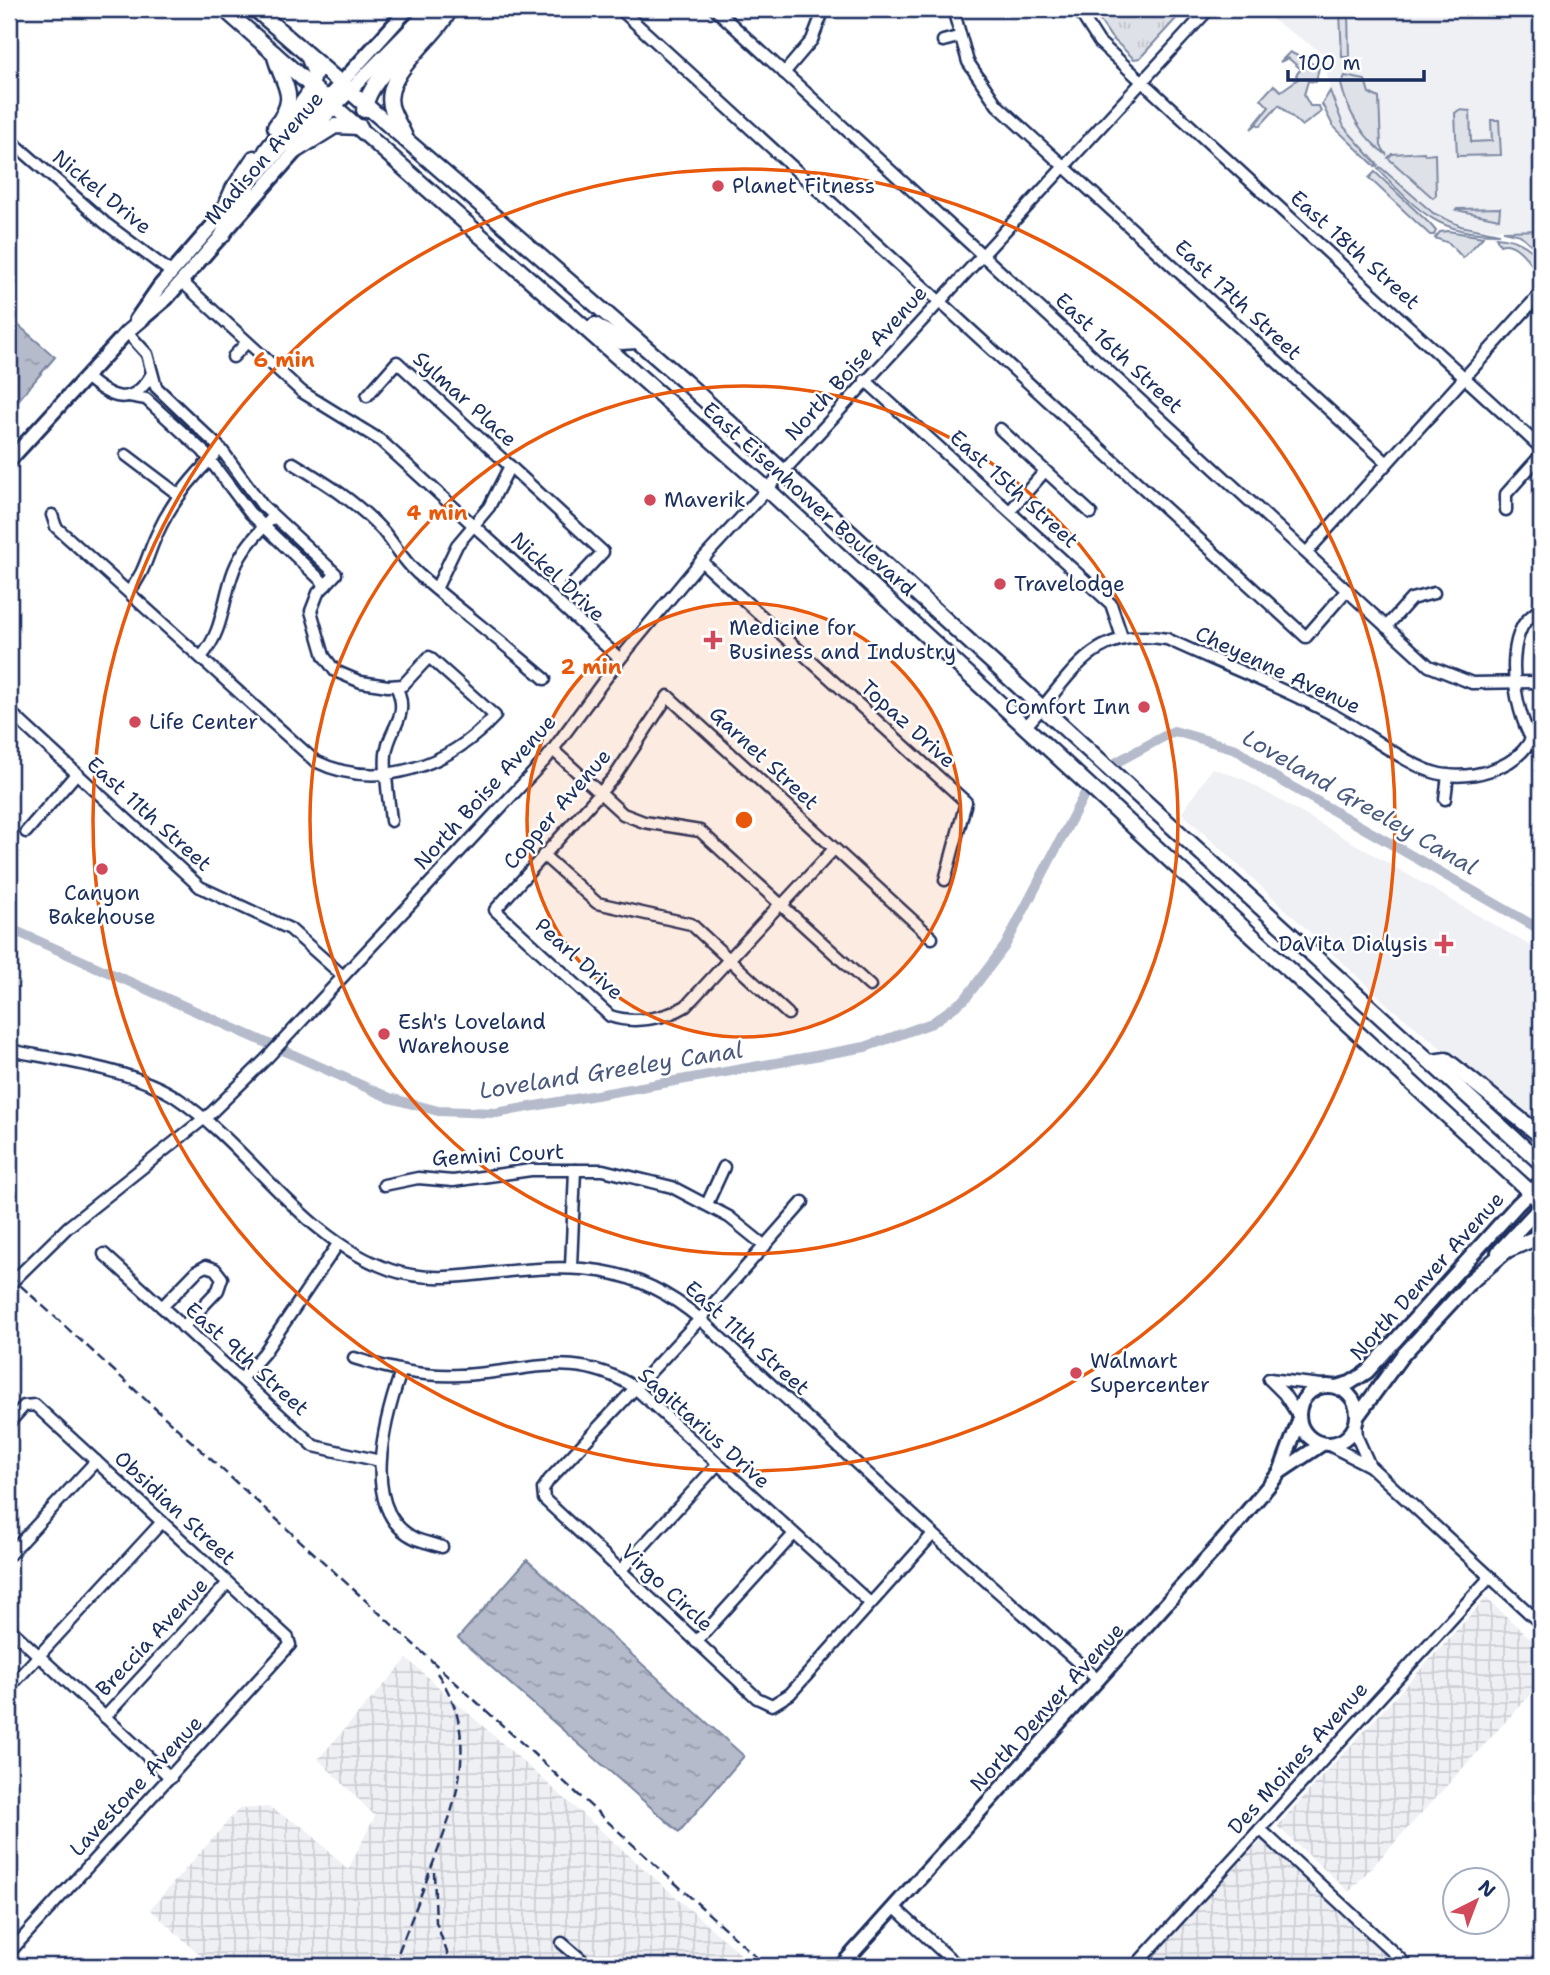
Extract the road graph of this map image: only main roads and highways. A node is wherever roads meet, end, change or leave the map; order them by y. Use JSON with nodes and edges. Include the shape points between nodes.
{"nodes":[{"id":1,"x":224,"y":9,"type":"edge"},
{"id":2,"x":256,"y":9,"type":"edge"},
{"id":3,"x":430,"y":9,"type":"edge"},
{"id":4,"x":439,"y":9,"type":"edge"},
{"id":5,"x":450,"y":9,"type":"edge"},
{"id":6,"x":406,"y":10,"type":"edge"},
{"id":7,"x":274,"y":52,"type":"junction"},
{"id":8,"x":307,"y":54,"type":"junction"},
{"id":9,"x":313,"y":86,"type":"junction"},
{"id":10,"x":346,"y":87,"type":"junction"},
{"id":11,"x":331,"y":102,"type":"junction"},
{"id":12,"x":366,"y":104,"type":"junction"},
{"id":13,"x":367,"y":133,"type":"junction"},
{"id":14,"x":405,"y":139,"type":"junction"},
{"id":15,"x":295,"y":151,"type":"junction"},
{"id":16,"x":250,"y":183,"type":"junction"},
{"id":17,"x":221,"y":216,"type":"junction"},
{"id":18,"x":222,"y":236,"type":"junction"},
{"id":19,"x":177,"y":277,"type":"junction"},
{"id":20,"x":553,"y":297,"type":"junction"},
{"id":21,"x":637,"y":341,"type":"junction"},
{"id":22,"x":9,"y":461,"type":"edge"},
{"id":23,"x":1432,"y":1062,"type":"junction"},
{"id":24,"x":1541,"y":1136,"type":"edge"},
{"id":25,"x":1541,"y":1163,"type":"edge"},
{"id":26,"x":1539,"y":1195,"type":"edge"},
{"id":27,"x":1541,"y":1236,"type":"edge"},
{"id":28,"x":1470,"y":1282,"type":"junction"},
{"id":29,"x":1333,"y":1387,"type":"junction"},
{"id":30,"x":1299,"y":1419,"type":"junction"},
{"id":31,"x":1357,"y":1421,"type":"junction"},
{"id":32,"x":1325,"y":1444,"type":"junction"},
{"id":33,"x":1280,"y":1472,"type":"junction"},
{"id":34,"x":841,"y":1966,"type":"edge"}],
"edges":[{"from":1,"to":7,"type":"highway","name":"East Eisenhower Boulevard"},
{"from":2,"to":8,"type":"highway","name":"East Eisenhower Boulevard"},
{"from":3,"to":10,"type":"main road","name":"Madison Avenue"},
{"from":4,"to":12,"type":"highway","via":[[377,82]]},
{"from":5,"to":14,"type":"highway","via":[[390,88]]},
{"from":6,"to":10,"type":"main road","name":"Madison Avenue"},
{"from":7,"to":9,"type":"highway","name":"East Eisenhower Boulevard"},
{"from":7,"to":17,"type":"highway","via":[[289,88],[287,109],[233,189]]},
{"from":8,"to":9,"type":"highway","via":[[315,73]]},
{"from":8,"to":10,"type":"highway","name":"East Eisenhower Boulevard"},
{"from":9,"to":11,"type":"highway","name":"East Eisenhower Boulevard"},
{"from":9,"to":16,"type":"highway","via":[[271,144]]},
{"from":10,"to":11,"type":"main road","name":"Madison Avenue"},
{"from":10,"to":12,"type":"highway","name":"East Eisenhower Boulevard"},
{"from":11,"to":13,"type":"highway","name":"East Eisenhower Boulevard"},
{"from":11,"to":15,"type":"main road","name":"Madison Avenue"},
{"from":11,"to":16,"type":"main road","name":"Madison Avenue"},
{"from":12,"to":13,"type":"highway"},
{"from":12,"to":14,"type":"highway","name":"East Eisenhower Boulevard"},
{"from":13,"to":15,"type":"highway","via":[[348,125],[335,126]]},
{"from":13,"to":20,"type":"highway","name":"East Eisenhower Boulevard"},
{"from":14,"to":21,"type":"highway","name":"East Eisenhower Boulevard"},
{"from":15,"to":18,"type":"main road","name":"Madison Avenue"},
{"from":16,"to":17,"type":"main road","name":"Madison Avenue"},
{"from":16,"to":18,"type":"highway"},
{"from":17,"to":19,"type":"main road","name":"Madison Avenue"},
{"from":18,"to":19,"type":"main road","name":"Madison Avenue"},
{"from":19,"to":22,"type":"main road","name":"Madison Avenue"},
{"from":20,"to":21,"type":"highway","via":[[621,342]]},
{"from":20,"to":26,"type":"highway","name":"East Eisenhower Boulevard"},
{"from":21,"to":23,"type":"highway","name":"East Eisenhower Boulevard"},
{"from":23,"to":24,"type":"highway","via":[[1446,1060]]},
{"from":23,"to":25,"type":"highway","name":"East Eisenhower Boulevard"},
{"from":26,"to":28,"type":"main road","name":"North Denver Avenue"},
{"from":26,"to":29,"type":"main road","name":"North Denver Avenue","via":[[1367,1372]]},
{"from":27,"to":28,"type":"highway","via":[[1507,1250]]},
{"from":28,"to":31,"type":"main road","name":"North Denver Avenue","via":[[1401,1357]]},
{"from":29,"to":30,"type":"main road","via":[[1307,1395]]},
{"from":29,"to":31,"type":"main road","via":[[1349,1395]]},
{"from":30,"to":32,"type":"main road","via":[[1307,1436]]},
{"from":30,"to":33,"type":"main road","name":"North Denver Avenue"},
{"from":31,"to":32,"type":"main road","via":[[1346,1439]]},
{"from":32,"to":33,"type":"main road","name":"North Denver Avenue"},
{"from":33,"to":34,"type":"main road","name":"North Denver Avenue"}]}
